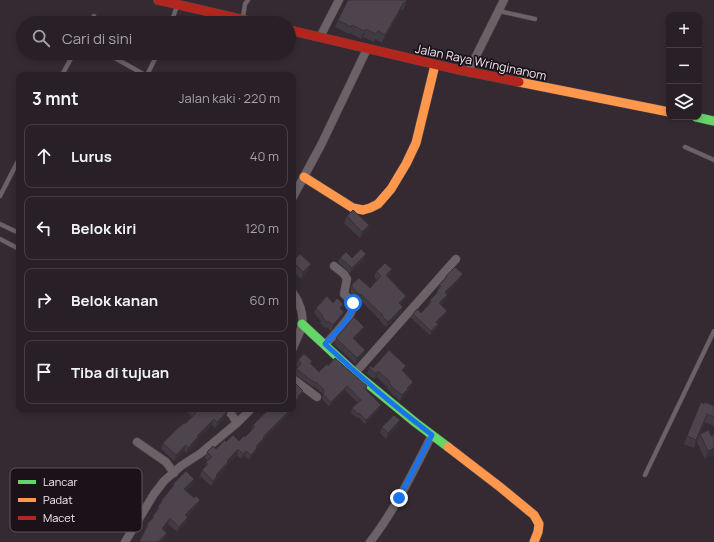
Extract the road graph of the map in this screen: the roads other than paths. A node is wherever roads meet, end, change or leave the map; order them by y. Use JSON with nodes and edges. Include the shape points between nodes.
{"nodes":[{"id":1,"x":158,"y":0,"type":"edge"},
{"id":2,"x":248,"y":0,"type":"edge"},
{"id":3,"x":339,"y":0,"type":"edge"},
{"id":4,"x":504,"y":0,"type":"edge"},
{"id":5,"x":182,"y":4,"type":"edge"},
{"id":6,"x":498,"y":11,"type":"junction"},
{"id":7,"x":175,"y":16,"type":"edge"},
{"id":8,"x":227,"y":16,"type":"edge"},
{"id":9,"x":243,"y":16,"type":"edge"},
{"id":10,"x":535,"y":20,"type":"dead end"},
{"id":11,"x":296,"y":32,"type":"edge"},
{"id":12,"x":320,"y":37,"type":"junction"},
{"id":13,"x":368,"y":49,"type":"junction"},
{"id":14,"x":70,"y":60,"type":"edge"},
{"id":15,"x":119,"y":60,"type":"edge"},
{"id":16,"x":154,"y":60,"type":"edge"},
{"id":17,"x":435,"y":65,"type":"junction"},
{"id":18,"x":64,"y":72,"type":"edge"},
{"id":19,"x":141,"y":72,"type":"edge"},
{"id":20,"x":148,"y":72,"type":"edge"},
{"id":21,"x":468,"y":72,"type":"junction"},
{"id":22,"x":666,"y":111,"type":"edge"},
{"id":23,"x":702,"y":118,"type":"edge"},
{"id":24,"x":714,"y":121,"type":"edge"},
{"id":25,"x":685,"y":147,"type":"dead end"},
{"id":26,"x":714,"y":160,"type":"edge"},
{"id":27,"x":16,"y":165,"type":"edge"},
{"id":28,"x":304,"y":178,"type":"junction"},
{"id":29,"x":296,"y":192,"type":"edge"},
{"id":30,"x":0,"y":196,"type":"edge"},
{"id":31,"x":0,"y":224,"type":"edge"},
{"id":32,"x":16,"y":232,"type":"edge"},
{"id":33,"x":0,"y":239,"type":"edge"},
{"id":34,"x":16,"y":247,"type":"edge"},
{"id":35,"x":456,"y":259,"type":"dead end"},
{"id":36,"x":334,"y":266,"type":"dead end"},
{"id":37,"x":296,"y":298,"type":"edge"},
{"id":38,"x":302,"y":324,"type":"junction"},
{"id":39,"x":714,"y":331,"type":"edge"},
{"id":40,"x":296,"y":340,"type":"edge"},
{"id":41,"x":325,"y":344,"type":"junction"},
{"id":42,"x":355,"y":372,"type":"junction"},
{"id":43,"x":296,"y":381,"type":"edge"},
{"id":44,"x":317,"y":397,"type":"dead end"},
{"id":45,"x":229,"y":412,"type":"edge"},
{"id":46,"x":249,"y":412,"type":"edge"},
{"id":47,"x":238,"y":423,"type":"junction"},
{"id":48,"x":432,"y":435,"type":"junction"},
{"id":49,"x":138,"y":442,"type":"dead end"},
{"id":50,"x":174,"y":473,"type":"junction"},
{"id":51,"x":644,"y":475,"type":"dead end"},
{"id":52,"x":142,"y":514,"type":"edge"},
{"id":53,"x":131,"y":532,"type":"edge"},
{"id":54,"x":125,"y":542,"type":"edge"},
{"id":55,"x":370,"y":542,"type":"edge"},
{"id":56,"x":534,"y":542,"type":"edge"}],
"edges":[{"from":1,"to":5,"type":"street"},
{"from":2,"to":9,"type":"lane"},
{"from":3,"to":12,"type":"street"},
{"from":4,"to":6,"type":"street"},
{"from":5,"to":7,"type":"lane"},
{"from":5,"to":8,"type":"street"},
{"from":6,"to":10,"type":"lane"},
{"from":6,"to":21,"type":"street"},
{"from":11,"to":12,"type":"street","name":"Jalan Raya Wringinanom"},
{"from":12,"to":13,"type":"street","name":"Jalan Raya Wringinanom"},
{"from":13,"to":17,"type":"street","name":"Jalan Raya Wringinanom"},
{"from":13,"to":28,"type":"street"},
{"from":14,"to":18,"type":"lane"},
{"from":15,"to":19,"type":"lane"},
{"from":16,"to":20,"type":"lane"},
{"from":17,"to":21,"type":"street","name":"Jalan Raya Wringinanom"},
{"from":17,"to":28,"type":"street","via":[[416,143],[391,189],[378,204],[363,210],[353,208]]},
{"from":21,"to":22,"type":"street","name":"Jalan Raya Wringinanom"},
{"from":23,"to":24,"type":"street"},
{"from":25,"to":26,"type":"lane"},
{"from":27,"to":30,"type":"lane"},
{"from":28,"to":29,"type":"street"},
{"from":31,"to":32,"type":"lane"},
{"from":33,"to":34,"type":"lane"},
{"from":35,"to":42,"type":"street"},
{"from":36,"to":41,"type":"street","via":[[346,277],[344,294],[353,303],[353,308],[350,316]]},
{"from":37,"to":38,"type":"street","via":[[300,305]]},
{"from":38,"to":40,"type":"street"},
{"from":38,"to":41,"type":"street"},
{"from":39,"to":51,"type":"lane"},
{"from":41,"to":42,"type":"street"},
{"from":42,"to":48,"type":"street"},
{"from":43,"to":44,"type":"street"},
{"from":45,"to":47,"type":"street"},
{"from":46,"to":47,"type":"street"},
{"from":47,"to":50,"type":"street"},
{"from":48,"to":55,"type":"street","via":[[399,498]]},
{"from":48,"to":56,"type":"street","via":[[534,515],[539,524]]},
{"from":49,"to":50,"type":"street","via":[[166,462]]},
{"from":50,"to":52,"type":"street","via":[[164,481]]},
{"from":53,"to":54,"type":"street"}]}
